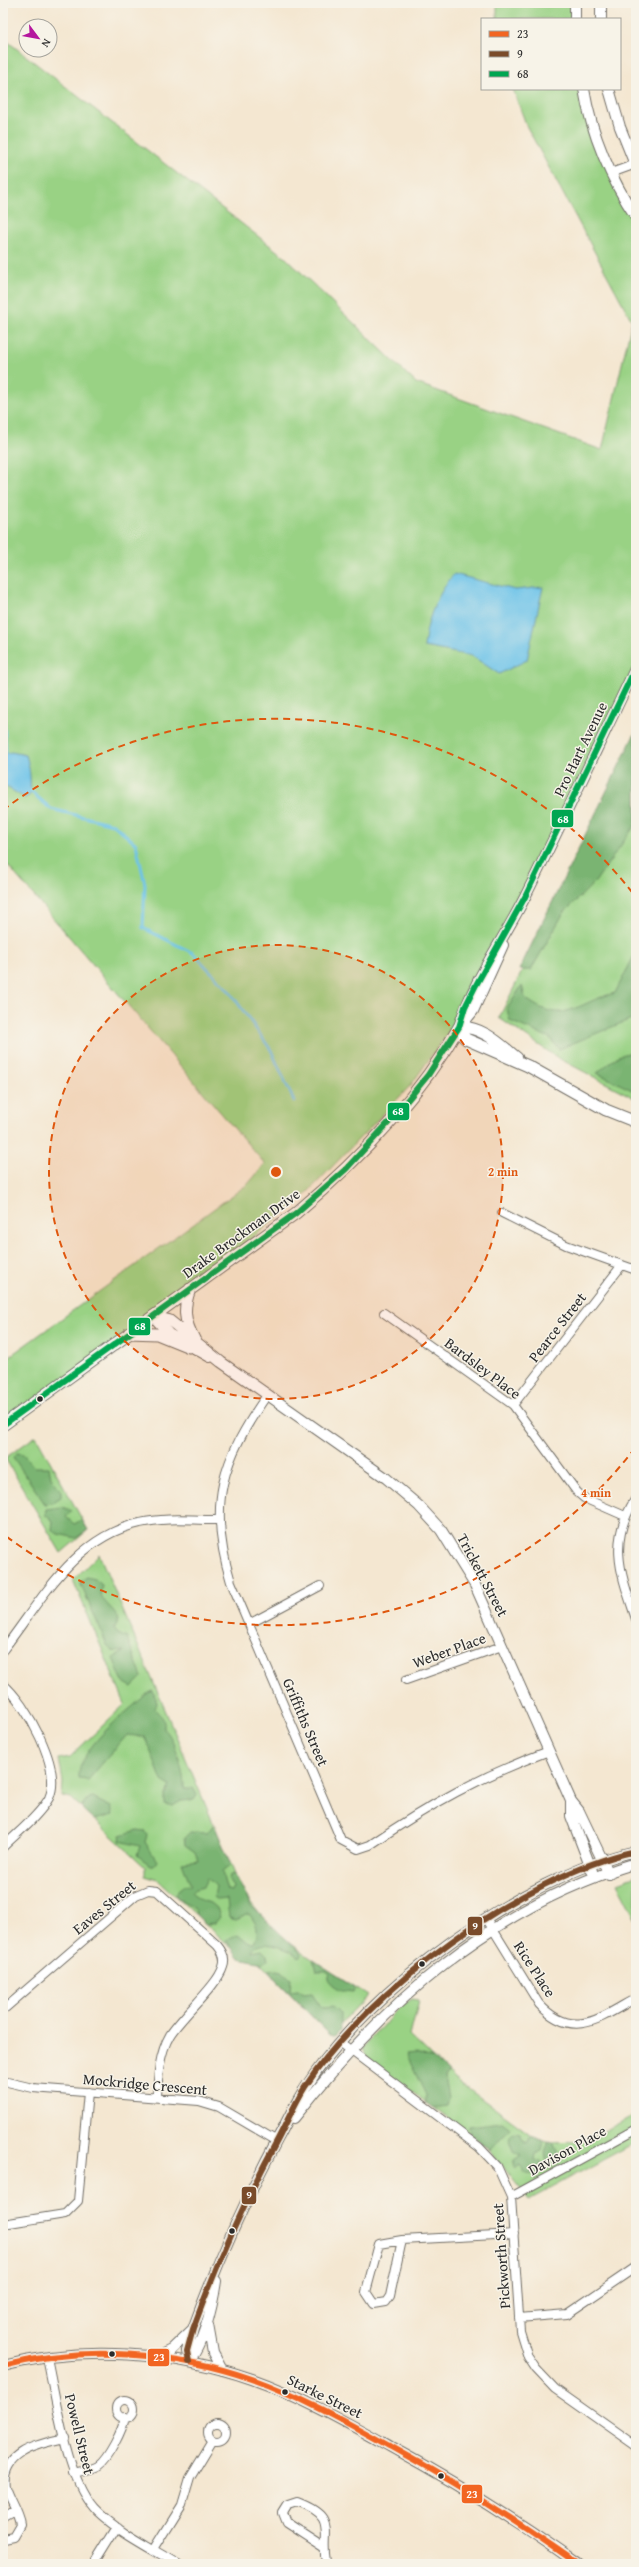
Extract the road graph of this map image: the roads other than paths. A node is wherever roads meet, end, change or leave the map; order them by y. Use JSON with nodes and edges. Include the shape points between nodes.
{"nodes":[{"id":1,"x":575,"y":3,"type":"edge"},
{"id":2,"x":601,"y":3,"type":"edge"},
{"id":3,"x":575,"y":18,"type":"edge"},
{"id":4,"x":601,"y":18,"type":"edge"},
{"id":5,"x":584,"y":90,"type":"edge"},
{"id":6,"x":609,"y":90,"type":"edge"},
{"id":7,"x":636,"y":165,"type":"edge"},
{"id":8,"x":611,"y":173,"type":"junction"},
{"id":9,"x":636,"y":217,"type":"edge"},
{"id":10,"x":636,"y":667,"type":"edge"},
{"id":11,"x":459,"y":1027,"type":"junction"},
{"id":12,"x":636,"y":1122,"type":"edge"},
{"id":13,"x":502,"y":1213,"type":"dead end"},
{"id":14,"x":622,"y":1265,"type":"junction"},
{"id":15,"x":636,"y":1270,"type":"edge"},
{"id":16,"x":190,"y":1289,"type":"junction"},
{"id":17,"x":384,"y":1313,"type":"dead end"},
{"id":18,"x":153,"y":1316,"type":"junction"},
{"id":19,"x":129,"y":1333,"type":"junction"},
{"id":20,"x":191,"y":1343,"type":"junction"},
{"id":21,"x":267,"y":1395,"type":"junction"},
{"id":22,"x":513,"y":1405,"type":"junction"},
{"id":23,"x":3,"y":1424,"type":"edge"},
{"id":24,"x":636,"y":1498,"type":"edge"},
{"id":25,"x":625,"y":1516,"type":"junction"},
{"id":26,"x":219,"y":1520,"type":"junction"},
{"id":27,"x":320,"y":1586,"type":"dead end"},
{"id":28,"x":636,"y":1619,"type":"edge"},
{"id":29,"x":249,"y":1624,"type":"junction"},
{"id":30,"x":502,"y":1646,"type":"junction"},
{"id":31,"x":3,"y":1650,"type":"edge"},
{"id":32,"x":406,"y":1680,"type":"dead end"},
{"id":33,"x":3,"y":1684,"type":"edge"},
{"id":34,"x":549,"y":1752,"type":"junction"},
{"id":35,"x":571,"y":1801,"type":"junction"},
{"id":36,"x":3,"y":1847,"type":"edge"},
{"id":37,"x":636,"y":1851,"type":"edge"},
{"id":38,"x":603,"y":1861,"type":"junction"},
{"id":39,"x":636,"y":1863,"type":"edge"},
{"id":40,"x":590,"y":1866,"type":"junction"},
{"id":41,"x":609,"y":1874,"type":"junction"},
{"id":42,"x":595,"y":1879,"type":"junction"},
{"id":43,"x":486,"y":1918,"type":"junction"},
{"id":44,"x":493,"y":1929,"type":"junction"},
{"id":45,"x":636,"y":1998,"type":"edge"},
{"id":46,"x":3,"y":2010,"type":"edge"},
{"id":47,"x":341,"y":2043,"type":"junction"},
{"id":48,"x":351,"y":2050,"type":"junction"},
{"id":49,"x":3,"y":2081,"type":"edge"},
{"id":50,"x":88,"y":2092,"type":"junction"},
{"id":51,"x":157,"y":2097,"type":"junction"},
{"id":52,"x":636,"y":2129,"type":"edge"},
{"id":53,"x":277,"y":2141,"type":"junction"},
{"id":54,"x":511,"y":2197,"type":"junction"},
{"id":55,"x":3,"y":2224,"type":"edge"},
{"id":56,"x":514,"y":2234,"type":"junction"},
{"id":57,"x":402,"y":2240,"type":"junction"},
{"id":58,"x":636,"y":2267,"type":"edge"},
{"id":59,"x":217,"y":2272,"type":"junction"},
{"id":60,"x":519,"y":2318,"type":"junction"},
{"id":61,"x":207,"y":2321,"type":"junction"},
{"id":62,"x":193,"y":2329,"type":"junction"},
{"id":63,"x":157,"y":2357,"type":"junction"},
{"id":64,"x":47,"y":2358,"type":"junction"},
{"id":65,"x":189,"y":2362,"type":"junction"},
{"id":66,"x":3,"y":2366,"type":"edge"},
{"id":67,"x":222,"y":2370,"type":"junction"},
{"id":68,"x":125,"y":2418,"type":"dead end"},
{"id":69,"x":65,"y":2438,"type":"junction"},
{"id":70,"x":212,"y":2440,"type":"dead end"},
{"id":71,"x":636,"y":2446,"type":"edge"},
{"id":72,"x":73,"y":2473,"type":"junction"},
{"id":73,"x":15,"y":2511,"type":"junction"},
{"id":74,"x":3,"y":2518,"type":"edge"},
{"id":75,"x":117,"y":2527,"type":"junction"},
{"id":76,"x":3,"y":2539,"type":"edge"},
{"id":77,"x":324,"y":2547,"type":"junction"},
{"id":78,"x":154,"y":2550,"type":"junction"},
{"id":79,"x":94,"y":2564,"type":"edge"},
{"id":80,"x":177,"y":2564,"type":"edge"},
{"id":81,"x":327,"y":2564,"type":"edge"},
{"id":82,"x":578,"y":2564,"type":"edge"}],
"edges":[{"from":1,"to":3,"type":"street"},
{"from":2,"to":4,"type":"street"},
{"from":5,"to":8,"type":"street","via":[[596,134]]},
{"from":6,"to":7,"type":"street","via":[[620,127]]},
{"from":7,"to":8,"type":"street"},
{"from":8,"to":9,"type":"street"},
{"from":10,"to":11,"type":"street","name":"Pro Hart Avenue","via":[[508,930],[465,1007]]},
{"from":11,"to":12,"type":"main road","via":[[479,1031],[528,1066],[606,1110]]},
{"from":11,"to":16,"type":"main road","name":"Drake Brockman Drive","via":[[428,1075],[346,1169],[296,1213]]},
{"from":13,"to":14,"type":"street","via":[[566,1245]]},
{"from":14,"to":15,"type":"street"},
{"from":14,"to":22,"type":"street","name":"Pearce Street"},
{"from":16,"to":18,"type":"main road","name":"Drake Brockman Drive"},
{"from":16,"to":20,"type":"main road","via":[[185,1302],[184,1316]]},
{"from":17,"to":22,"type":"street","name":"Bardsley Place"},
{"from":18,"to":19,"type":"main road","name":"Drake Brockman Drive"},
{"from":18,"to":20,"type":"street","name":"Trickett Street","via":[[169,1320]]},
{"from":19,"to":20,"type":"main road","via":[[157,1334]]},
{"from":19,"to":23,"type":"main road","name":"Drake Brockman Drive"},
{"from":20,"to":21,"type":"street","name":"Trickett Street"},
{"from":21,"to":26,"type":"street","name":"Griffiths Street","via":[[237,1441],[229,1460],[221,1491]]},
{"from":21,"to":30,"type":"street","name":"Trickett Street","via":[[386,1478],[419,1506],[441,1530],[459,1556]]},
{"from":22,"to":25,"type":"street","name":"Bardsley Place","via":[[577,1492],[584,1498]]},
{"from":24,"to":25,"type":"street"},
{"from":25,"to":28,"type":"street","via":[[620,1534],[618,1560]]},
{"from":26,"to":29,"type":"street","name":"Griffiths Street","via":[[221,1546],[226,1564]]},
{"from":26,"to":31,"type":"street","via":[[142,1522],[100,1538],[66,1567]]},
{"from":27,"to":29,"type":"street"},
{"from":29,"to":34,"type":"street","name":"Griffiths Street","via":[[339,1835],[352,1847],[358,1849],[370,1845],[409,1818],[476,1780]]},
{"from":30,"to":32,"type":"street","name":"Weber Place"},
{"from":30,"to":34,"type":"street","name":"Trickett Street"},
{"from":33,"to":36,"type":"street","via":[[23,1705],[38,1732],[52,1786],[44,1805]]},
{"from":34,"to":35,"type":"street","name":"Trickett Street"},
{"from":35,"to":38,"type":"street","name":"Trickett Street","via":[[579,1811]]},
{"from":35,"to":40,"type":"street","name":"Trickett Street","via":[[571,1816]]},
{"from":37,"to":38,"type":"street"},
{"from":38,"to":40,"type":"street"},
{"from":38,"to":41,"type":"street","name":"Trickett Street"},
{"from":39,"to":41,"type":"street"},
{"from":40,"to":42,"type":"street","name":"Trickett Street"},
{"from":40,"to":43,"type":"street","via":[[531,1893]]},
{"from":41,"to":42,"type":"street"},
{"from":42,"to":44,"type":"street","via":[[542,1902]]},
{"from":43,"to":44,"type":"street","name":"Rice Place"},
{"from":43,"to":47,"type":"street","via":[[414,1970],[375,2006]]},
{"from":44,"to":45,"type":"street","name":"Rice Place","via":[[539,2004],[549,2015],[563,2023],[579,2024],[597,2020]]},
{"from":44,"to":48,"type":"street","via":[[453,1956],[383,2015]]},
{"from":46,"to":51,"type":"street","name":"Eaves Street","via":[[136,1895],[148,1890],[157,1891],[218,1945],[224,1959],[220,1975],[178,2024],[164,2047],[158,2073]]},
{"from":47,"to":48,"type":"street","name":"Pickworth Street"},
{"from":47,"to":53,"type":"street","via":[[305,2088]]},
{"from":48,"to":53,"type":"street"},
{"from":48,"to":54,"type":"street","name":"Pickworth Street","via":[[489,2156],[503,2175]]},
{"from":49,"to":50,"type":"street","name":"Mockridge Crescent","via":[[24,2087]]},
{"from":50,"to":51,"type":"street","name":"Mockridge Crescent"},
{"from":50,"to":55,"type":"street","via":[[78,2201],[65,2214]]},
{"from":51,"to":53,"type":"street","name":"Mockridge Crescent","via":[[209,2103]]},
{"from":52,"to":54,"type":"street","name":"Davison Place"},
{"from":53,"to":59,"type":"street","via":[[252,2185]]},
{"from":54,"to":56,"type":"street","name":"Pickworth Street"},
{"from":56,"to":57,"type":"street"},
{"from":56,"to":60,"type":"street","name":"Pickworth Street"},
{"from":57,"to":57,"type":"street","via":[[390,2296],[386,2302],[374,2304],[366,2292],[376,2249],[384,2242]]},
{"from":58,"to":60,"type":"street","via":[[566,2314]]},
{"from":59,"to":61,"type":"street"},
{"from":59,"to":62,"type":"street"},
{"from":60,"to":71,"type":"street","name":"Pickworth Street","via":[[528,2357],[544,2380]]},
{"from":61,"to":65,"type":"street","via":[[198,2349]]},
{"from":61,"to":67,"type":"street","via":[[213,2353]]},
{"from":62,"to":63,"type":"street","via":[[171,2350]]},
{"from":62,"to":65,"type":"street","via":[[187,2351]]},
{"from":63,"to":64,"type":"street","name":"Starke Street","via":[[83,2355]]},
{"from":63,"to":65,"type":"street","name":"Starke Street"},
{"from":64,"to":66,"type":"street","name":"Starke Street"},
{"from":64,"to":69,"type":"street","name":"Powell Street"},
{"from":65,"to":67,"type":"street","name":"Starke Street"},
{"from":67,"to":82,"type":"street","name":"Starke Street","via":[[285,2392],[408,2456],[501,2512]]},
{"from":68,"to":72,"type":"street","via":[[122,2430],[101,2463],[93,2468]]},
{"from":69,"to":72,"type":"street","name":"Powell Street"},
{"from":69,"to":73,"type":"street","via":[[28,2447],[18,2451],[10,2460],[4,2480]]},
{"from":70,"to":78,"type":"street","via":[[192,2473],[182,2505]]},
{"from":72,"to":75,"type":"street","name":"Powell Street","via":[[92,2506]]},
{"from":73,"to":74,"type":"street"},
{"from":73,"to":76,"type":"street","via":[[20,2520],[19,2529],[14,2537]]},
{"from":75,"to":78,"type":"street","name":"Powell Street"},
{"from":75,"to":79,"type":"street"},
{"from":77,"to":77,"type":"street","via":[[287,2523],[283,2512],[288,2505],[297,2502],[324,2518],[327,2527]]},
{"from":77,"to":81,"type":"street"},
{"from":78,"to":80,"type":"street","name":"Powell Street"}]}
